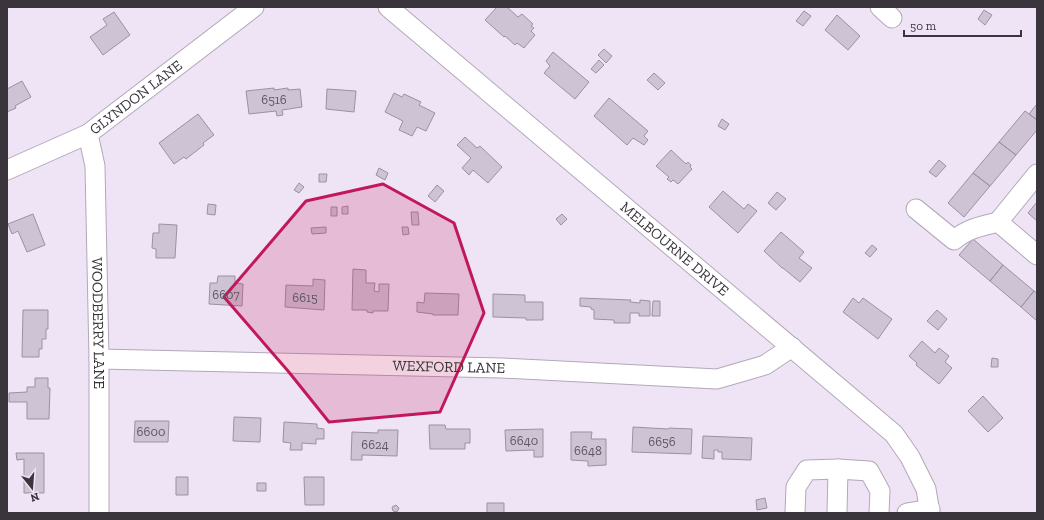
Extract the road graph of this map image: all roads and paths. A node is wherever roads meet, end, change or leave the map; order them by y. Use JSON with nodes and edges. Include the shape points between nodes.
{"nodes":[{"id":1,"x":254,"y":7,"type":"edge"},
{"id":2,"x":388,"y":7,"type":"edge"},
{"id":3,"x":88,"y":134,"type":"junction"},
{"id":4,"x":7,"y":170,"type":"edge"},
{"id":5,"x":1037,"y":174,"type":"edge"},
{"id":6,"x":916,"y":209,"type":"dead end"},
{"id":7,"x":998,"y":222,"type":"junction"},
{"id":8,"x":1037,"y":255,"type":"edge"},
{"id":9,"x":792,"y":348,"type":"junction"},
{"id":10,"x":99,"y":359,"type":"junction"},
{"id":11,"x":838,"y":469,"type":"junction"},
{"id":12,"x":930,"y":511,"type":"edge"},
{"id":13,"x":99,"y":513,"type":"edge"},
{"id":14,"x":795,"y":513,"type":"edge"},
{"id":15,"x":837,"y":513,"type":"edge"},
{"id":16,"x":879,"y":513,"type":"edge"},
{"id":17,"x":907,"y":513,"type":"edge"}],
"edges":[{"from":1,"to":3,"type":"street","name":"GLYNDON LANE"},
{"from":2,"to":9,"type":"street","name":"MELBOURNE DRIVE"},
{"from":3,"to":4,"type":"street","name":"GLYNDON LANE"},
{"from":3,"to":10,"type":"street","name":"WOODBERRY LANE","via":[[95,166]]},
{"from":5,"to":7,"type":"street"},
{"from":6,"to":7,"type":"street","via":[[954,240],[974,227]]},
{"from":7,"to":8,"type":"street"},
{"from":9,"to":10,"type":"street","name":"WEXFORD LANE","via":[[765,365],[718,379],[502,368]]},
{"from":9,"to":12,"type":"street","name":"MELBOURNE DRIVE","via":[[894,434],[910,457],[926,489]]},
{"from":10,"to":13,"type":"street","name":"WOODBERRY LANE"},
{"from":11,"to":14,"type":"street","via":[[807,470],[796,487]]},
{"from":11,"to":15,"type":"street"},
{"from":11,"to":16,"type":"street","via":[[869,471],[880,491]]},
{"from":12,"to":17,"type":"street"}]}
